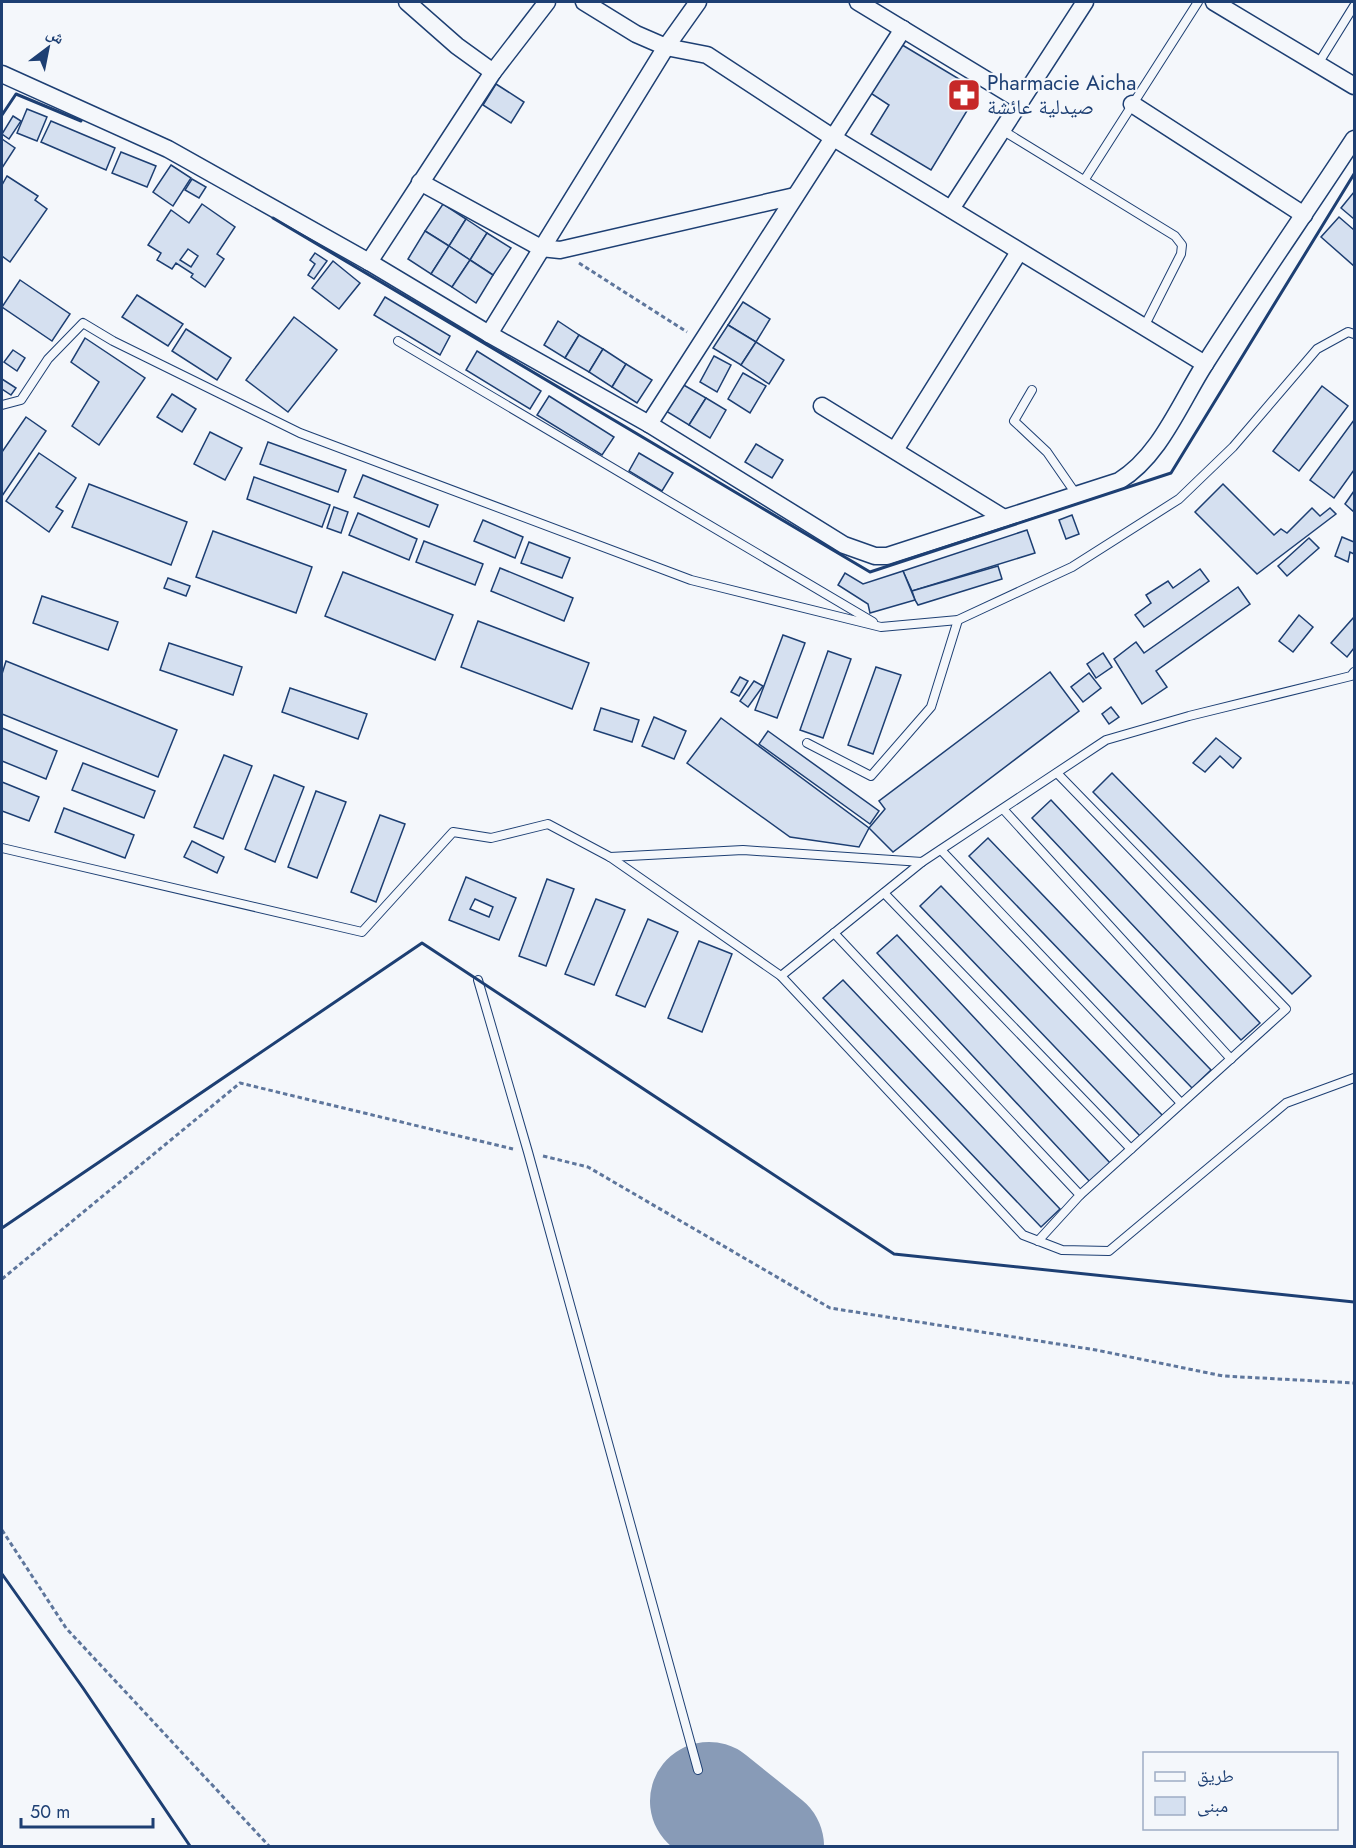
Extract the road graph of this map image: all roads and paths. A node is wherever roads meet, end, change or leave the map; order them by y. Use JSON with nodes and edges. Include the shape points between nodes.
{"nodes":[{"id":1,"x":407,"y":2,"type":"edge"},
{"id":2,"x":547,"y":2,"type":"edge"},
{"id":3,"x":584,"y":2,"type":"edge"},
{"id":4,"x":698,"y":2,"type":"edge"},
{"id":5,"x":858,"y":2,"type":"edge"},
{"id":6,"x":1086,"y":2,"type":"edge"},
{"id":7,"x":1198,"y":2,"type":"edge"},
{"id":8,"x":1214,"y":2,"type":"edge"},
{"id":9,"x":1354,"y":6,"type":"edge"},
{"id":10,"x":903,"y":29,"type":"junction"},
{"id":11,"x":666,"y":47,"type":"junction"},
{"id":12,"x":1318,"y":64,"type":"junction"},
{"id":13,"x":493,"y":72,"type":"junction"},
{"id":14,"x":2,"y":74,"type":"edge"},
{"id":15,"x":1354,"y":86,"type":"edge"},
{"id":16,"x":1021,"y":101,"type":"junction"},
{"id":17,"x":1132,"y":104,"type":"junction"},
{"id":18,"x":1002,"y":130,"type":"junction"},
{"id":19,"x":832,"y":137,"type":"junction"},
{"id":20,"x":1354,"y":139,"type":"edge"},
{"id":21,"x":1084,"y":179,"type":"junction"},
{"id":22,"x":420,"y":182,"type":"junction"},
{"id":23,"x":795,"y":196,"type":"junction"},
{"id":24,"x":951,"y":209,"type":"junction"},
{"id":25,"x":1304,"y":215,"type":"junction"},
{"id":26,"x":541,"y":248,"type":"junction"},
{"id":27,"x":560,"y":250,"type":"junction"},
{"id":28,"x":1019,"y":252,"type":"junction"},
{"id":29,"x":369,"y":262,"type":"junction"},
{"id":30,"x":1144,"y":327,"type":"junction"},
{"id":31,"x":489,"y":334,"type":"junction"},
{"id":32,"x":1354,"y":334,"type":"edge"},
{"id":33,"x":398,"y":341,"type":"dead end"},
{"id":34,"x":702,"y":341,"type":"junction"},
{"id":35,"x":1205,"y":364,"type":"junction"},
{"id":36,"x":1032,"y":390,"type":"dead end"},
{"id":37,"x":2,"y":405,"type":"edge"},
{"id":38,"x":822,"y":406,"type":"dead end"},
{"id":39,"x":649,"y":424,"type":"junction"},
{"id":40,"x":895,"y":450,"type":"junction"},
{"id":41,"x":1076,"y":494,"type":"junction"},
{"id":42,"x":1004,"y":518,"type":"junction"},
{"id":43,"x":958,"y":620,"type":"junction"},
{"id":44,"x":881,"y":627,"type":"junction"},
{"id":45,"x":1354,"y":672,"type":"edge"},
{"id":46,"x":807,"y":743,"type":"dead end"},
{"id":47,"x":1057,"y":773,"type":"junction"},
{"id":48,"x":1003,"y":809,"type":"junction"},
{"id":49,"x":2,"y":848,"type":"edge"},
{"id":50,"x":940,"y":850,"type":"junction"},
{"id":51,"x":610,"y":857,"type":"junction"},
{"id":52,"x":922,"y":862,"type":"junction"},
{"id":53,"x":884,"y":893,"type":"junction"},
{"id":54,"x":834,"y":933,"type":"junction"},
{"id":55,"x":781,"y":976,"type":"junction"},
{"id":56,"x":478,"y":980,"type":"dead end"},
{"id":57,"x":1231,"y":1059,"type":"junction"},
{"id":58,"x":1354,"y":1078,"type":"edge"},
{"id":59,"x":1181,"y":1103,"type":"junction"},
{"id":60,"x":1131,"y":1149,"type":"junction"},
{"id":61,"x":528,"y":1152,"type":"junction"},
{"id":62,"x":1080,"y":1195,"type":"junction"},
{"id":63,"x":1038,"y":1241,"type":"junction"},
{"id":64,"x":2,"y":1279,"type":"edge"},
{"id":65,"x":1354,"y":1383,"type":"edge"},
{"id":66,"x":2,"y":1530,"type":"edge"},
{"id":67,"x":698,"y":1770,"type":"dead end"},
{"id":68,"x":269,"y":1846,"type":"edge"}],
"edges":[{"from":1,"to":13,"type":"street"},
{"from":2,"to":13,"type":"street"},
{"from":3,"to":11,"type":"street","via":[[636,34]]},
{"from":4,"to":11,"type":"street"},
{"from":5,"to":10,"type":"street"},
{"from":6,"to":16,"type":"street"},
{"from":7,"to":17,"type":"lane"},
{"from":8,"to":12,"type":"street"},
{"from":9,"to":12,"type":"lane"},
{"from":10,"to":16,"type":"street"},
{"from":10,"to":19,"type":"street"},
{"from":11,"to":19,"type":"street","via":[[707,55]]},
{"from":11,"to":26,"type":"street"},
{"from":12,"to":15,"type":"street"},
{"from":13,"to":22,"type":"street"},
{"from":14,"to":29,"type":"street","via":[[168,149]]},
{"from":16,"to":18,"type":"street"},
{"from":17,"to":21,"type":"lane"},
{"from":17,"to":25,"type":"street"},
{"from":18,"to":21,"type":"lane"},
{"from":18,"to":24,"type":"street"},
{"from":19,"to":23,"type":"street"},
{"from":19,"to":24,"type":"street"},
{"from":20,"to":25,"type":"street"},
{"from":21,"to":30,"type":"lane","via":[[1175,236],[1182,245]]},
{"from":22,"to":26,"type":"street"},
{"from":22,"to":29,"type":"street"},
{"from":23,"to":27,"type":"street"},
{"from":23,"to":34,"type":"street"},
{"from":24,"to":28,"type":"street"},
{"from":25,"to":35,"type":"street"},
{"from":26,"to":27,"type":"street"},
{"from":26,"to":31,"type":"street"},
{"from":27,"to":34,"type":"path"},
{"from":28,"to":30,"type":"street"},
{"from":28,"to":40,"type":"street"},
{"from":29,"to":31,"type":"street"},
{"from":30,"to":35,"type":"street"},
{"from":31,"to":39,"type":"street"},
{"from":32,"to":43,"type":"lane","via":[[1348,332],[1317,350],[1233,447],[1179,499],[1072,567]]},
{"from":33,"to":44,"type":"lane"},
{"from":34,"to":39,"type":"street"},
{"from":35,"to":41,"type":"street","via":[[1142,464],[1119,481]]},
{"from":36,"to":41,"type":"lane","via":[[1014,421],[1047,452]]},
{"from":37,"to":44,"type":"lane","via":[[21,400],[48,359],[83,323],[300,433],[691,580]]},
{"from":38,"to":40,"type":"street"},
{"from":39,"to":42,"type":"street","via":[[844,545],[875,556],[887,556]]},
{"from":40,"to":42,"type":"street"},
{"from":41,"to":42,"type":"street"},
{"from":43,"to":44,"type":"lane"},
{"from":43,"to":46,"type":"lane","via":[[931,707],[871,776]]},
{"from":45,"to":47,"type":"lane","via":[[1351,676],[1106,741]]},
{"from":47,"to":48,"type":"lane"},
{"from":47,"to":57,"type":"lane","via":[[1286,1009]]},
{"from":48,"to":50,"type":"lane"},
{"from":48,"to":57,"type":"lane"},
{"from":49,"to":51,"type":"lane","via":[[362,932],[453,832],[491,838],[548,824]]},
{"from":50,"to":52,"type":"lane"},
{"from":50,"to":59,"type":"lane"},
{"from":51,"to":52,"type":"lane","via":[[743,850]]},
{"from":51,"to":55,"type":"lane"},
{"from":52,"to":53,"type":"lane"},
{"from":53,"to":54,"type":"lane"},
{"from":53,"to":60,"type":"lane"},
{"from":54,"to":55,"type":"lane"},
{"from":54,"to":62,"type":"lane"},
{"from":55,"to":63,"type":"lane","via":[[1023,1235]]},
{"from":56,"to":61,"type":"lane"},
{"from":57,"to":59,"type":"lane"},
{"from":58,"to":63,"type":"lane","via":[[1286,1103],[1109,1251],[1062,1250]]},
{"from":59,"to":60,"type":"lane"},
{"from":60,"to":62,"type":"lane"},
{"from":61,"to":64,"type":"path","via":[[240,1083]]},
{"from":61,"to":65,"type":"path","via":[[588,1167],[830,1308],[1096,1350],[1224,1376]]},
{"from":61,"to":67,"type":"lane"},
{"from":62,"to":63,"type":"lane"},
{"from":66,"to":68,"type":"path","via":[[66,1628]]}]}
